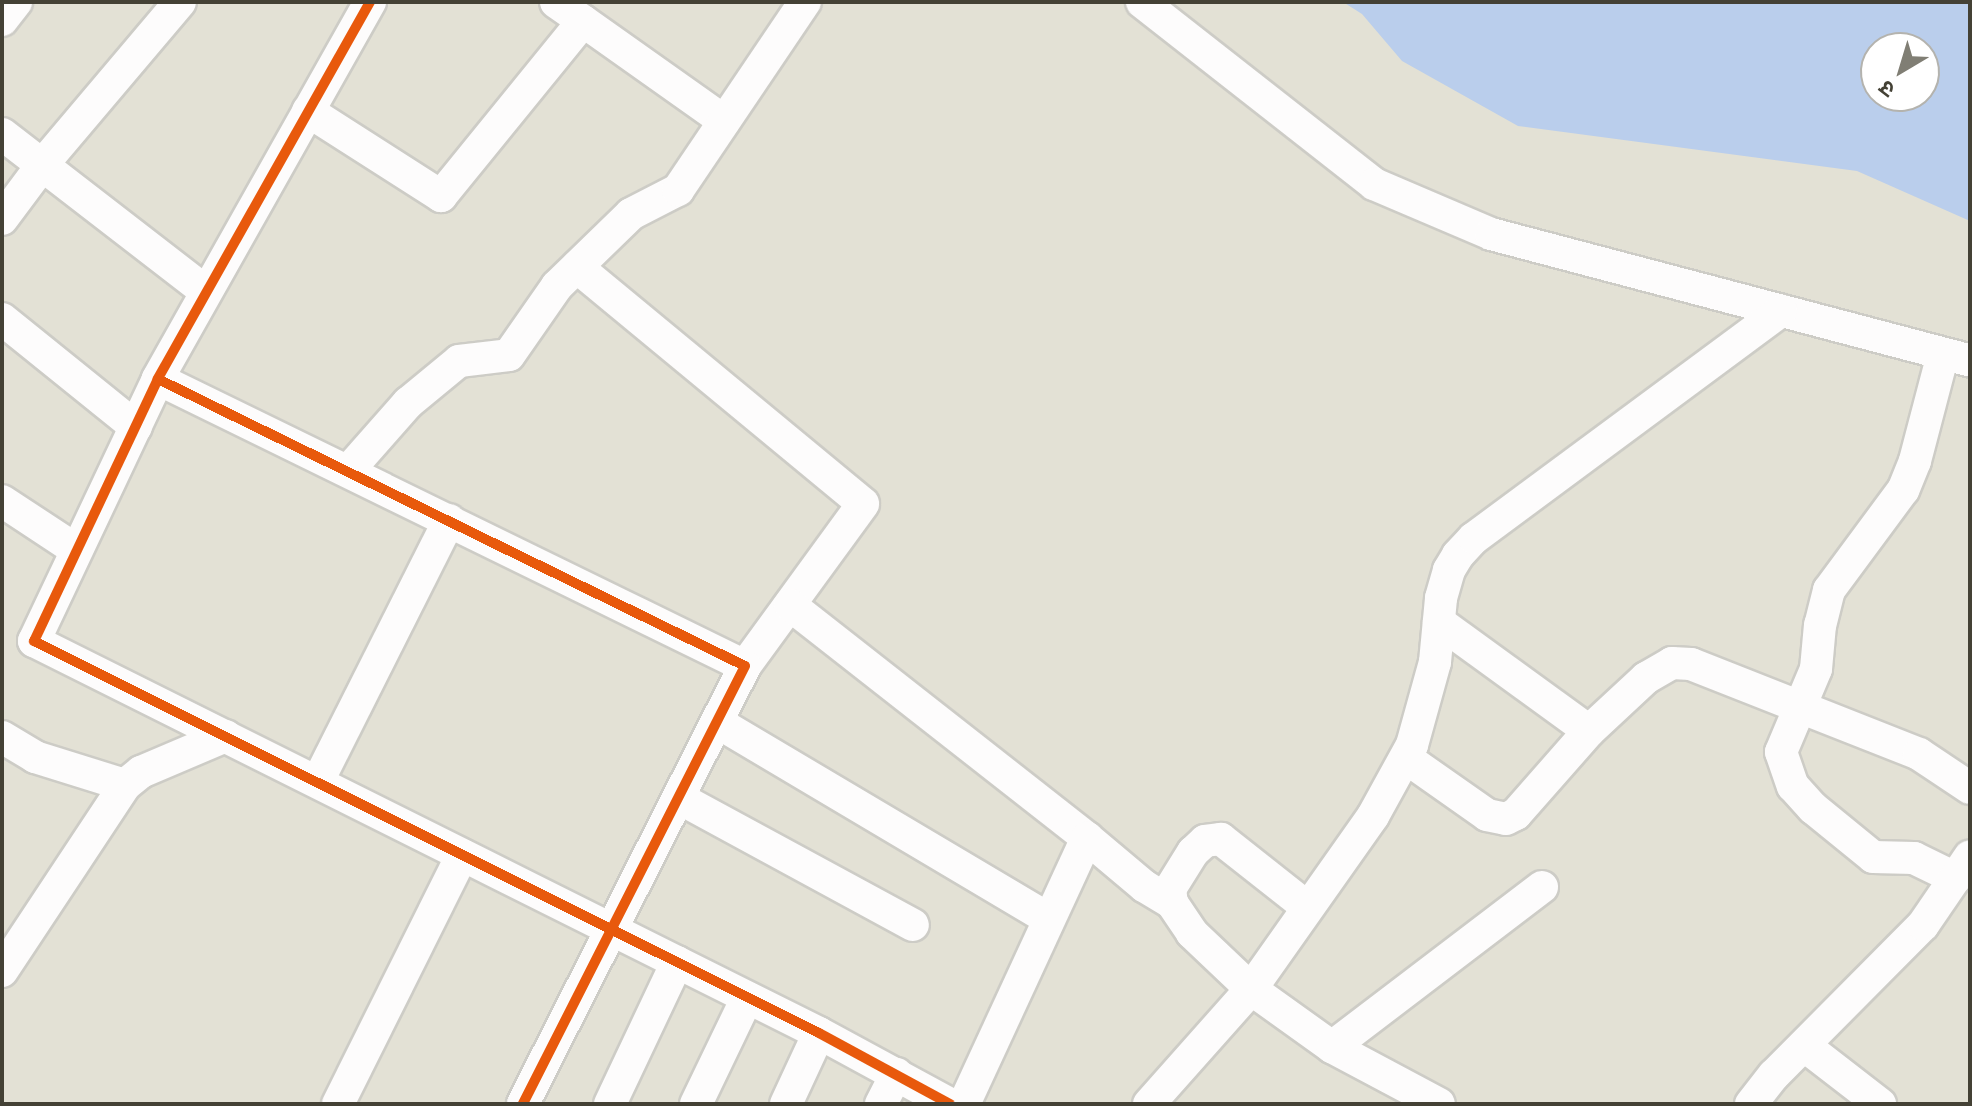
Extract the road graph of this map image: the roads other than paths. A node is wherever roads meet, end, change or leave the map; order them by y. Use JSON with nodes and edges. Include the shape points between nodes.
{"nodes":[{"id":1,"x":16,"y":2,"type":"edge"},
{"id":2,"x":180,"y":2,"type":"edge"},
{"id":3,"x":370,"y":2,"type":"edge"},
{"id":4,"x":556,"y":2,"type":"edge"},
{"id":5,"x":805,"y":2,"type":"edge"},
{"id":6,"x":1142,"y":2,"type":"edge"},
{"id":7,"x":2,"y":20,"type":"edge"},
{"id":8,"x":583,"y":21,"type":"junction"},
{"id":9,"x":308,"y":111,"type":"junction"},
{"id":10,"x":724,"y":121,"type":"junction"},
{"id":11,"x":2,"y":134,"type":"edge"},
{"id":12,"x":43,"y":164,"type":"junction"},
{"id":13,"x":2,"y":219,"type":"edge"},
{"id":14,"x":577,"y":267,"type":"junction"},
{"id":15,"x":205,"y":291,"type":"junction"},
{"id":16,"x":1781,"y":311,"type":"junction"},
{"id":17,"x":2,"y":319,"type":"edge"},
{"id":18,"x":1957,"y":358,"type":"edge"},
{"id":19,"x":158,"y":379,"type":"junction"},
{"id":20,"x":136,"y":427,"type":"junction"},
{"id":21,"x":348,"y":471,"type":"junction"},
{"id":22,"x":2,"y":501,"type":"edge"},
{"id":23,"x":449,"y":520,"type":"junction"},
{"id":24,"x":75,"y":549,"type":"junction"},
{"id":25,"x":790,"y":605,"type":"junction"},
{"id":26,"x":1439,"y":622,"type":"junction"},
{"id":27,"x":745,"y":666,"type":"junction"},
{"id":28,"x":1801,"y":706,"type":"junction"},
{"id":29,"x":717,"y":722,"type":"junction"},
{"id":30,"x":1589,"y":731,"type":"junction"},
{"id":31,"x":226,"y":736,"type":"junction"},
{"id":32,"x":2,"y":737,"type":"edge"},
{"id":33,"x":1406,"y":758,"type":"junction"},
{"id":34,"x":318,"y":781,"type":"junction"},
{"id":35,"x":125,"y":785,"type":"junction"},
{"id":36,"x":1970,"y":788,"type":"edge"},
{"id":37,"x":679,"y":798,"type":"junction"},
{"id":38,"x":1087,"y":838,"type":"junction"},
{"id":39,"x":462,"y":855,"type":"junction"},
{"id":40,"x":1962,"y":867,"type":"edge"},
{"id":41,"x":1542,"y":887,"type":"dead end"},
{"id":42,"x":1172,"y":903,"type":"junction"},
{"id":43,"x":1307,"y":907,"type":"junction"},
{"id":44,"x":1049,"y":919,"type":"junction"},
{"id":45,"x":913,"y":925,"type":"dead end"},
{"id":46,"x":613,"y":930,"type":"junction"},
{"id":47,"x":677,"y":962,"type":"junction"},
{"id":48,"x":2,"y":971,"type":"edge"},
{"id":49,"x":1251,"y":989,"type":"junction"},
{"id":50,"x":747,"y":998,"type":"junction"},
{"id":51,"x":819,"y":1033,"type":"junction"},
{"id":52,"x":1805,"y":1046,"type":"junction"},
{"id":53,"x":1332,"y":1047,"type":"junction"},
{"id":54,"x":896,"y":1074,"type":"junction"},
{"id":55,"x":338,"y":1104,"type":"edge"},
{"id":56,"x":523,"y":1104,"type":"edge"},
{"id":57,"x":610,"y":1104,"type":"edge"},
{"id":58,"x":696,"y":1104,"type":"edge"},
{"id":59,"x":786,"y":1104,"type":"edge"},
{"id":60,"x":881,"y":1104,"type":"edge"},
{"id":61,"x":950,"y":1104,"type":"edge"},
{"id":62,"x":964,"y":1104,"type":"edge"},
{"id":63,"x":1149,"y":1104,"type":"edge"},
{"id":64,"x":1439,"y":1104,"type":"edge"},
{"id":65,"x":1751,"y":1104,"type":"edge"},
{"id":66,"x":1880,"y":1104,"type":"edge"}],
"edges":[{"from":1,"to":7,"type":"street"},
{"from":2,"to":12,"type":"street"},
{"from":3,"to":9,"type":"street"},
{"from":4,"to":8,"type":"street"},
{"from":5,"to":10,"type":"street"},
{"from":6,"to":16,"type":"street","via":[[1374,184],[1491,234]]},
{"from":8,"to":9,"type":"street","via":[[441,196]]},
{"from":8,"to":10,"type":"street"},
{"from":9,"to":15,"type":"street"},
{"from":10,"to":14,"type":"street","via":[[678,190],[631,214]]},
{"from":11,"to":12,"type":"street"},
{"from":12,"to":13,"type":"street"},
{"from":12,"to":15,"type":"street"},
{"from":14,"to":21,"type":"street","via":[[557,286],[509,355],[459,361],[408,403]]},
{"from":14,"to":25,"type":"street","via":[[863,504]]},
{"from":15,"to":19,"type":"street"},
{"from":16,"to":18,"type":"street"},
{"from":16,"to":26,"type":"street","via":[[1474,538],[1453,563]]},
{"from":17,"to":20,"type":"street"},
{"from":18,"to":28,"type":"street","via":[[1903,490],[1829,590],[1816,669]]},
{"from":19,"to":20,"type":"street"},
{"from":19,"to":21,"type":"street"},
{"from":20,"to":24,"type":"street"},
{"from":21,"to":23,"type":"street"},
{"from":22,"to":24,"type":"street"},
{"from":23,"to":27,"type":"street"},
{"from":23,"to":34,"type":"street"},
{"from":24,"to":31,"type":"street","via":[[34,641]]},
{"from":25,"to":27,"type":"street"},
{"from":25,"to":38,"type":"street"},
{"from":26,"to":30,"type":"street"},
{"from":26,"to":33,"type":"street","via":[[1435,662]]},
{"from":27,"to":29,"type":"street"},
{"from":28,"to":30,"type":"street","via":[[1691,664],[1672,663],[1646,678]]},
{"from":28,"to":36,"type":"street","via":[[1919,754]]},
{"from":28,"to":40,"type":"street","via":[[1781,752],[1793,786],[1813,808],[1873,857]]},
{"from":29,"to":37,"type":"street"},
{"from":29,"to":44,"type":"street"},
{"from":30,"to":33,"type":"street","via":[[1506,819],[1487,815]]},
{"from":31,"to":34,"type":"street"},
{"from":31,"to":35,"type":"street","via":[[141,772]]},
{"from":32,"to":35,"type":"street","via":[[57,766]]},
{"from":33,"to":43,"type":"street","via":[[1373,816]]},
{"from":34,"to":39,"type":"street"},
{"from":35,"to":48,"type":"street"},
{"from":37,"to":45,"type":"street"},
{"from":37,"to":46,"type":"street"},
{"from":38,"to":42,"type":"street"},
{"from":38,"to":44,"type":"street"},
{"from":39,"to":46,"type":"street"},
{"from":39,"to":55,"type":"street"},
{"from":40,"to":52,"type":"street","via":[[1923,925]]},
{"from":41,"to":53,"type":"street"},
{"from":42,"to":43,"type":"street","via":[[1170,889],[1179,870],[1212,838],[1227,842]]},
{"from":42,"to":49,"type":"street","via":[[1192,933]]},
{"from":43,"to":49,"type":"street"},
{"from":44,"to":62,"type":"street"},
{"from":46,"to":47,"type":"street"},
{"from":46,"to":56,"type":"street"},
{"from":47,"to":50,"type":"street"},
{"from":47,"to":57,"type":"street"},
{"from":49,"to":53,"type":"street"},
{"from":49,"to":63,"type":"street"},
{"from":50,"to":51,"type":"street"},
{"from":50,"to":58,"type":"street"},
{"from":51,"to":54,"type":"street"},
{"from":51,"to":59,"type":"street"},
{"from":52,"to":65,"type":"street"},
{"from":52,"to":66,"type":"street"},
{"from":53,"to":64,"type":"street"},
{"from":54,"to":60,"type":"street"},
{"from":54,"to":61,"type":"street"}]}
